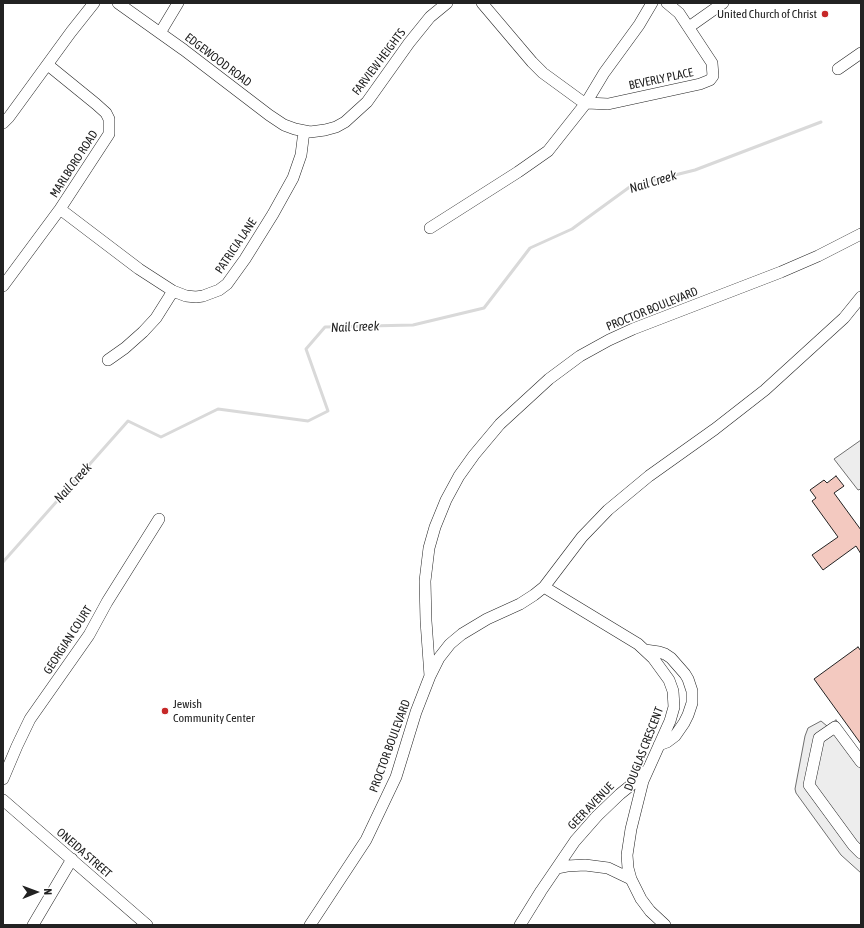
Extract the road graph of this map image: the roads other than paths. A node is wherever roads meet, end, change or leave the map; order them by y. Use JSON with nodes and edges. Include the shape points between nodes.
{"nodes":[{"id":1,"x":94,"y":3,"type":"edge"},
{"id":2,"x":118,"y":3,"type":"edge"},
{"id":3,"x":178,"y":3,"type":"edge"},
{"id":4,"x":446,"y":3,"type":"edge"},
{"id":5,"x":482,"y":3,"type":"edge"},
{"id":6,"x":652,"y":3,"type":"edge"},
{"id":7,"x":667,"y":3,"type":"edge"},
{"id":8,"x":723,"y":3,"type":"edge"},
{"id":9,"x":689,"y":27,"type":"junction"},
{"id":10,"x":160,"y":33,"type":"junction"},
{"id":11,"x":861,"y":53,"type":"edge"},
{"id":12,"x":48,"y":65,"type":"junction"},
{"id":13,"x":838,"y":69,"type":"dead end"},
{"id":14,"x":586,"y":102,"type":"junction"},
{"id":15,"x":3,"y":123,"type":"edge"},
{"id":16,"x":304,"y":131,"type":"junction"},
{"id":17,"x":60,"y":209,"type":"junction"},
{"id":18,"x":430,"y":228,"type":"dead end"},
{"id":19,"x":861,"y":234,"type":"edge"},
{"id":20,"x":3,"y":286,"type":"edge"},
{"id":21,"x":173,"y":291,"type":"junction"},
{"id":22,"x":861,"y":297,"type":"edge"},
{"id":23,"x":108,"y":360,"type":"dead end"},
{"id":24,"x":159,"y":519,"type":"dead end"},
{"id":25,"x":544,"y":587,"type":"junction"},
{"id":26,"x":645,"y":650,"type":"junction"},
{"id":27,"x":430,"y":676,"type":"junction"},
{"id":28,"x":659,"y":745,"type":"junction"},
{"id":29,"x":861,"y":762,"type":"edge"},
{"id":30,"x":649,"y":768,"type":"junction"},
{"id":31,"x":3,"y":779,"type":"edge"},
{"id":32,"x":3,"y":800,"type":"edge"},
{"id":33,"x":861,"y":853,"type":"edge"},
{"id":34,"x":72,"y":860,"type":"junction"},
{"id":35,"x":557,"y":868,"type":"junction"},
{"id":36,"x":631,"y":879,"type":"junction"},
{"id":37,"x":33,"y":925,"type":"edge"},
{"id":38,"x":147,"y":925,"type":"edge"},
{"id":39,"x":310,"y":925,"type":"edge"},
{"id":40,"x":520,"y":925,"type":"edge"},
{"id":41,"x":664,"y":925,"type":"edge"}],
"edges":[{"from":1,"to":12,"type":"street"},
{"from":2,"to":10,"type":"street","name":"EDGEWOOD ROAD"},
{"from":3,"to":10,"type":"street"},
{"from":4,"to":16,"type":"street","name":"FARVIEW HEIGHTS","via":[[414,38],[367,102],[345,122],[325,130]]},
{"from":5,"to":14,"type":"street","via":[[543,73]]},
{"from":6,"to":14,"type":"street"},
{"from":7,"to":9,"type":"street","via":[[679,13]]},
{"from":8,"to":9,"type":"street"},
{"from":9,"to":14,"type":"street","name":"BEVERLY PLACE","via":[[712,62],[714,74],[710,80],[608,104]]},
{"from":10,"to":16,"type":"street","name":"EDGEWOOD ROAD","via":[[269,115],[284,125]]},
{"from":11,"to":13,"type":"street"},
{"from":12,"to":15,"type":"street"},
{"from":12,"to":17,"type":"street","name":"MARLBORO ROAD","via":[[96,104],[109,119],[109,134]]},
{"from":14,"to":18,"type":"street","via":[[548,151]]},
{"from":16,"to":21,"type":"street","name":"PATRICIA LANE","via":[[301,156],[293,178],[245,259],[227,284],[219,290],[196,297]]},
{"from":17,"to":20,"type":"street","name":"MARLBORO ROAD"},
{"from":17,"to":21,"type":"street","name":"PATRICIA LANE","via":[[139,269]]},
{"from":19,"to":27,"type":"street","name":"PROCTOR BOULEVARD","via":[[782,272],[609,340],[580,356],[549,379],[500,424],[459,476],[446,500],[429,548],[425,581]]},
{"from":21,"to":23,"type":"street","via":[[156,318],[143,332]]},
{"from":22,"to":25,"type":"street","name":"PROCTOR BOULEVARD","via":[[844,318],[765,390],[649,476],[608,510],[582,537]]},
{"from":24,"to":31,"type":"street","name":"GEORGIAN COURT","via":[[89,635],[30,719]]},
{"from":25,"to":26,"type":"street","name":"DOUGLAS CRESCENT"},
{"from":25,"to":27,"type":"street","name":"PROCTOR BOULEVARD","via":[[520,604],[462,634],[439,658]]},
{"from":26,"to":28,"type":"street","name":"DOUGLAS CRESCENT","via":[[654,658],[669,680],[673,691],[674,707]]},
{"from":26,"to":28,"type":"street","via":[[659,652],[670,658],[685,674],[692,691],[692,703],[684,723],[675,736]]},
{"from":27,"to":39,"type":"street","name":"PROCTOR BOULEVARD","via":[[396,777],[366,840]]},
{"from":28,"to":30,"type":"street","name":"DOUGLAS CRESCENT"},
{"from":29,"to":33,"type":"street","via":[[836,727],[819,738],[809,785]]},
{"from":30,"to":35,"type":"street","name":"GEER AVENUE","via":[[597,816],[575,841]]},
{"from":30,"to":36,"type":"street","name":"DOUGLAS CRESCENT","via":[[643,781],[631,829],[627,855]]},
{"from":32,"to":34,"type":"street","name":"ONEIDA STREET"},
{"from":34,"to":37,"type":"street"},
{"from":34,"to":38,"type":"street","name":"ONEIDA STREET"},
{"from":35,"to":36,"type":"street","via":[[585,865],[608,868]]},
{"from":35,"to":40,"type":"street","name":"GEER AVENUE"},
{"from":36,"to":41,"type":"street","name":"DOUGLAS CRESCENT","via":[[641,899]]}]}
